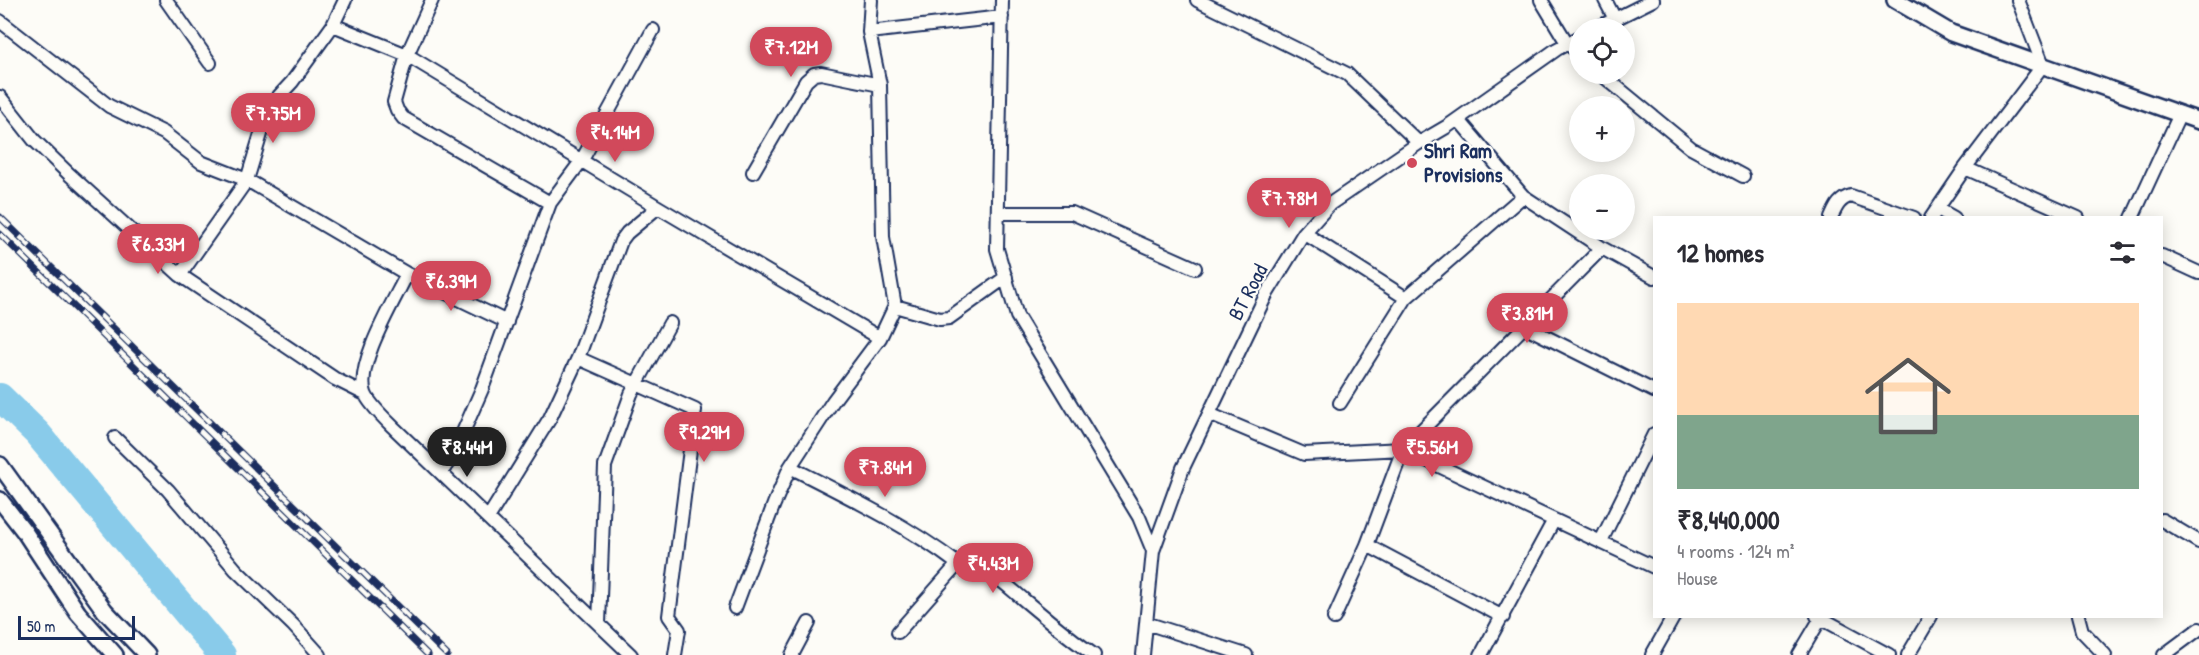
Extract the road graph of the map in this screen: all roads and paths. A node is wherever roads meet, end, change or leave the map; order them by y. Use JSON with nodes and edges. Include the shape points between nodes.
{"nodes":[{"id":1,"x":166,"y":0,"type":"edge"},
{"id":2,"x":345,"y":0,"type":"edge"},
{"id":3,"x":432,"y":0,"type":"edge"},
{"id":4,"x":871,"y":0,"type":"edge"},
{"id":5,"x":1002,"y":0,"type":"edge"},
{"id":6,"x":1197,"y":0,"type":"edge"},
{"id":7,"x":1542,"y":0,"type":"edge"},
{"id":8,"x":1605,"y":0,"type":"edge"},
{"id":9,"x":1653,"y":0,"type":"edge"},
{"id":10,"x":1895,"y":0,"type":"edge"},
{"id":11,"x":2018,"y":0,"type":"edge"},
{"id":12,"x":1002,"y":17,"type":"junction"},
{"id":13,"x":1614,"y":18,"type":"edge"},
{"id":14,"x":1617,"y":18,"type":"edge"},
{"id":15,"x":0,"y":21,"type":"edge"},
{"id":16,"x":333,"y":25,"type":"junction"},
{"id":17,"x":653,"y":30,"type":"dead end"},
{"id":18,"x":869,"y":32,"type":"junction"},
{"id":19,"x":1567,"y":44,"type":"joint"},
{"id":20,"x":407,"y":55,"type":"junction"},
{"id":21,"x":210,"y":63,"type":"dead end"},
{"id":22,"x":2043,"y":65,"type":"junction"},
{"id":23,"x":1613,"y":84,"type":"edge"},
{"id":24,"x":880,"y":85,"type":"junction"},
{"id":25,"x":0,"y":97,"type":"edge"},
{"id":26,"x":2180,"y":114,"type":"junction"},
{"id":27,"x":1458,"y":119,"type":"junction"},
{"id":28,"x":2199,"y":121,"type":"edge"},
{"id":29,"x":1419,"y":143,"type":"junction"},
{"id":30,"x":582,"y":160,"type":"junction"},
{"id":31,"x":1965,"y":168,"type":"junction"},
{"id":32,"x":753,"y":172,"type":"dead end"},
{"id":33,"x":1743,"y":176,"type":"dead end"},
{"id":34,"x":247,"y":180,"type":"junction"},
{"id":35,"x":1523,"y":196,"type":"junction"},
{"id":36,"x":550,"y":203,"type":"junction"},
{"id":37,"x":658,"y":207,"type":"junction"},
{"id":38,"x":998,"y":213,"type":"junction"},
{"id":39,"x":1934,"y":213,"type":"edge"},
{"id":40,"x":1832,"y":216,"type":"edge"},
{"id":41,"x":1908,"y":216,"type":"edge"},
{"id":42,"x":2073,"y":216,"type":"edge"},
{"id":43,"x":2133,"y":216,"type":"edge"},
{"id":44,"x":1304,"y":233,"type":"junction"},
{"id":45,"x":1602,"y":248,"type":"junction"},
{"id":46,"x":2163,"y":256,"type":"edge"},
{"id":47,"x":1195,"y":268,"type":"dead end"},
{"id":48,"x":2199,"y":273,"type":"edge"},
{"id":49,"x":407,"y":274,"type":"junction"},
{"id":50,"x":180,"y":275,"type":"junction"},
{"id":51,"x":1653,"y":276,"type":"edge"},
{"id":52,"x":1006,"y":277,"type":"junction"},
{"id":53,"x":1406,"y":297,"type":"junction"},
{"id":54,"x":895,"y":306,"type":"junction"},
{"id":55,"x":507,"y":322,"type":"junction"},
{"id":56,"x":670,"y":323,"type":"dead end"},
{"id":57,"x":1524,"y":326,"type":"junction"},
{"id":58,"x":879,"y":338,"type":"junction"},
{"id":59,"x":578,"y":358,"type":"junction"},
{"id":60,"x":636,"y":385,"type":"junction"},
{"id":61,"x":1653,"y":390,"type":"edge"},
{"id":62,"x":365,"y":394,"type":"junction"},
{"id":63,"x":1340,"y":403,"type":"dead end"},
{"id":64,"x":1209,"y":414,"type":"junction"},
{"id":65,"x":1653,"y":436,"type":"edge"},
{"id":66,"x":115,"y":438,"type":"dead end"},
{"id":67,"x":1403,"y":449,"type":"junction"},
{"id":68,"x":0,"y":465,"type":"edge"},
{"id":69,"x":790,"y":467,"type":"junction"},
{"id":70,"x":441,"y":473,"type":"junction"},
{"id":71,"x":0,"y":500,"type":"edge"},
{"id":72,"x":488,"y":518,"type":"junction"},
{"id":73,"x":1554,"y":520,"type":"junction"},
{"id":74,"x":2163,"y":521,"type":"edge"},
{"id":75,"x":1601,"y":541,"type":"junction"},
{"id":76,"x":2199,"y":542,"type":"edge"},
{"id":77,"x":1367,"y":545,"type":"junction"},
{"id":78,"x":1154,"y":551,"type":"junction"},
{"id":79,"x":958,"y":564,"type":"junction"},
{"id":80,"x":1653,"y":567,"type":"edge"},
{"id":81,"x":735,"y":608,"type":"dead end"},
{"id":82,"x":1503,"y":617,"type":"junction"},
{"id":83,"x":1334,"y":618,"type":"dead end"},
{"id":84,"x":1673,"y":618,"type":"edge"},
{"id":85,"x":1818,"y":618,"type":"edge"},
{"id":86,"x":1821,"y":618,"type":"edge"},
{"id":87,"x":1929,"y":618,"type":"edge"},
{"id":88,"x":2079,"y":618,"type":"edge"},
{"id":89,"x":809,"y":623,"type":"dead end"},
{"id":90,"x":1146,"y":623,"type":"junction"},
{"id":91,"x":599,"y":624,"type":"junction"},
{"id":92,"x":2199,"y":630,"type":"edge"},
{"id":93,"x":898,"y":632,"type":"dead end"},
{"id":94,"x":115,"y":655,"type":"edge"},
{"id":95,"x":147,"y":655,"type":"edge"},
{"id":96,"x":320,"y":655,"type":"edge"},
{"id":97,"x":632,"y":655,"type":"edge"},
{"id":98,"x":675,"y":655,"type":"edge"},
{"id":99,"x":792,"y":655,"type":"edge"},
{"id":100,"x":1094,"y":655,"type":"edge"},
{"id":101,"x":1143,"y":655,"type":"edge"},
{"id":102,"x":1246,"y":655,"type":"edge"},
{"id":103,"x":1481,"y":655,"type":"edge"},
{"id":104,"x":1652,"y":655,"type":"edge"},
{"id":105,"x":1799,"y":655,"type":"edge"},
{"id":106,"x":1889,"y":655,"type":"edge"},
{"id":107,"x":1908,"y":655,"type":"edge"},
{"id":108,"x":2105,"y":655,"type":"edge"},
{"id":109,"x":2164,"y":655,"type":"edge"}],
"edges":[{"from":1,"to":21,"type":"street"},
{"from":2,"to":16,"type":"street"},
{"from":3,"to":20,"type":"street"},
{"from":4,"to":18,"type":"street"},
{"from":5,"to":12,"type":"street"},
{"from":6,"to":29,"type":"street","via":[[1347,74]]},
{"from":7,"to":19,"type":"street"},
{"from":8,"to":13,"type":"street"},
{"from":9,"to":14,"type":"street"},
{"from":10,"to":22,"type":"street","via":[[1952,33]]},
{"from":11,"to":22,"type":"street"},
{"from":12,"to":18,"type":"street"},
{"from":12,"to":38,"type":"street"},
{"from":15,"to":34,"type":"street","via":[[109,105],[164,133],[201,162]]},
{"from":16,"to":20,"type":"street"},
{"from":16,"to":34,"type":"street","via":[[272,107]]},
{"from":17,"to":30,"type":"street"},
{"from":18,"to":24,"type":"street"},
{"from":19,"to":27,"type":"street","name":"BT Road"},
{"from":20,"to":30,"type":"street"},
{"from":20,"to":36,"type":"street","via":[[394,102],[403,118]]},
{"from":22,"to":26,"type":"street"},
{"from":22,"to":31,"type":"street"},
{"from":23,"to":33,"type":"street","via":[[1691,148]]},
{"from":24,"to":32,"type":"street","via":[[814,74],[806,81]]},
{"from":24,"to":54,"type":"street","via":[[883,237]]},
{"from":25,"to":50,"type":"street","via":[[41,147]]},
{"from":26,"to":28,"type":"street"},
{"from":26,"to":43,"type":"street"},
{"from":27,"to":29,"type":"street","name":"BT Road"},
{"from":27,"to":35,"type":"street"},
{"from":29,"to":44,"type":"street","name":"BT Road","via":[[1330,204]]},
{"from":30,"to":36,"type":"street"},
{"from":30,"to":37,"type":"street"},
{"from":31,"to":39,"type":"street"},
{"from":31,"to":42,"type":"street"},
{"from":34,"to":49,"type":"street"},
{"from":34,"to":50,"type":"street"},
{"from":35,"to":45,"type":"street"},
{"from":35,"to":53,"type":"street"},
{"from":36,"to":55,"type":"street"},
{"from":37,"to":58,"type":"street"},
{"from":37,"to":59,"type":"street","via":[[621,241]]},
{"from":38,"to":47,"type":"street","via":[[1072,213]]},
{"from":38,"to":52,"type":"street","via":[[997,249]]},
{"from":40,"to":41,"type":"street","via":[[1838,203],[1851,196]]},
{"from":44,"to":53,"type":"street"},
{"from":44,"to":64,"type":"street","name":"BT Road","via":[[1266,295]]},
{"from":45,"to":51,"type":"street"},
{"from":45,"to":57,"type":"street"},
{"from":46,"to":48,"type":"street"},
{"from":49,"to":55,"type":"street"},
{"from":49,"to":62,"type":"street","via":[[375,337],[363,376]]},
{"from":50,"to":62,"type":"street","via":[[335,379]]},
{"from":52,"to":54,"type":"street","via":[[949,318]]},
{"from":52,"to":78,"type":"street","via":[[1017,316],[1139,517]]},
{"from":53,"to":63,"type":"street"},
{"from":54,"to":58,"type":"street"},
{"from":55,"to":70,"type":"street","via":[[482,389]]},
{"from":56,"to":60,"type":"street"},
{"from":57,"to":61,"type":"street"},
{"from":57,"to":67,"type":"street"},
{"from":58,"to":69,"type":"street"},
{"from":59,"to":60,"type":"street"},
{"from":59,"to":72,"type":"street","via":[[550,418]]},
{"from":60,"to":91,"type":"street","via":[[605,466]]},
{"from":60,"to":98,"type":"street","via":[[695,410],[669,616],[679,630]]},
{"from":62,"to":70,"type":"street"},
{"from":64,"to":67,"type":"street","via":[[1304,454]]},
{"from":64,"to":78,"type":"street","name":"BT Road","via":[[1183,468]]},
{"from":65,"to":75,"type":"street"},
{"from":66,"to":96,"type":"street"},
{"from":67,"to":73,"type":"street"},
{"from":67,"to":77,"type":"street"},
{"from":68,"to":95,"type":"street","via":[[105,611]]},
{"from":69,"to":79,"type":"street","via":[[876,510]]},
{"from":69,"to":81,"type":"street"},
{"from":70,"to":72,"type":"street"},
{"from":71,"to":94,"type":"street","via":[[78,613]]},
{"from":72,"to":91,"type":"street"},
{"from":73,"to":75,"type":"street"},
{"from":73,"to":82,"type":"street"},
{"from":74,"to":76,"type":"street"},
{"from":75,"to":80,"type":"street"},
{"from":77,"to":82,"type":"street"},
{"from":77,"to":83,"type":"street"},
{"from":78,"to":90,"type":"street","name":"BT Road"},
{"from":79,"to":93,"type":"street"},
{"from":79,"to":100,"type":"street","via":[[977,564],[994,575]]},
{"from":82,"to":103,"type":"street"},
{"from":84,"to":104,"type":"street"},
{"from":85,"to":105,"type":"street"},
{"from":86,"to":106,"type":"street"},
{"from":87,"to":107,"type":"street"},
{"from":88,"to":108,"type":"street","via":[[2082,631]]},
{"from":89,"to":99,"type":"street"},
{"from":90,"to":101,"type":"street","name":"BT Road"},
{"from":90,"to":102,"type":"street"},
{"from":91,"to":97,"type":"street"},
{"from":92,"to":109,"type":"street"}]}
